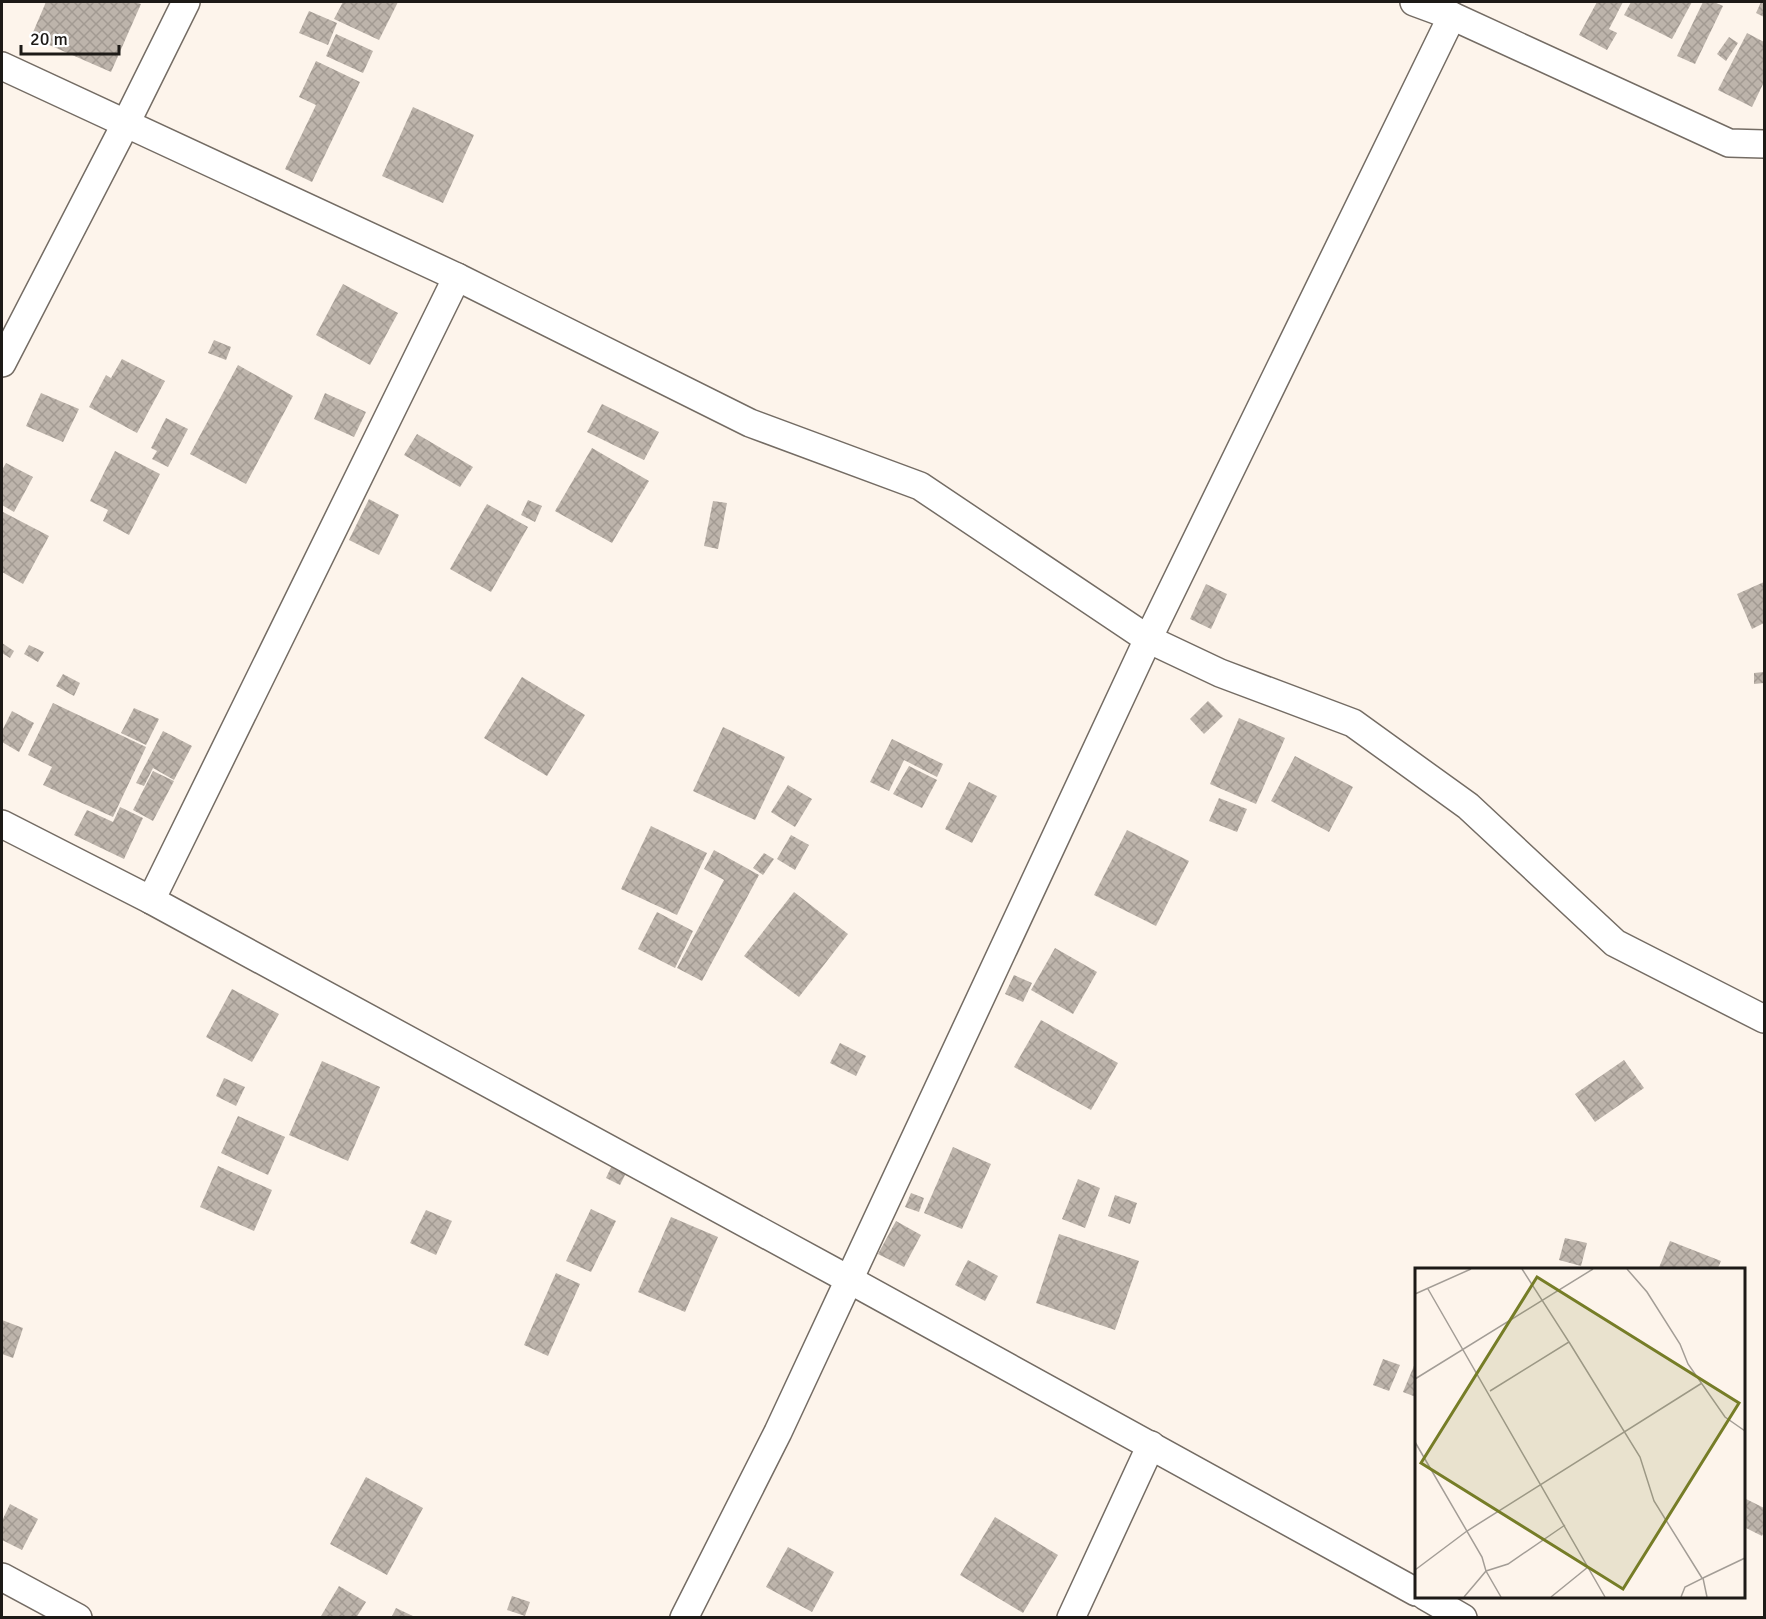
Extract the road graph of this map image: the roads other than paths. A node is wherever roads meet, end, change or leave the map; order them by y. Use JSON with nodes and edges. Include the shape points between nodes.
{"nodes":[{"id":1,"x":186,"y":2,"type":"edge"},
{"id":2,"x":1414,"y":2,"type":"edge"},
{"id":3,"x":1452,"y":16,"type":"junction"},
{"id":4,"x":2,"y":66,"type":"edge"},
{"id":5,"x":126,"y":123,"type":"junction"},
{"id":6,"x":1764,"y":144,"type":"edge"},
{"id":7,"x":457,"y":277,"type":"junction"},
{"id":8,"x":2,"y":363,"type":"edge"},
{"id":9,"x":1148,"y":639,"type":"junction"},
{"id":10,"x":2,"y":824,"type":"edge"},
{"id":11,"x":151,"y":900,"type":"junction"},
{"id":12,"x":1764,"y":1019,"type":"edge"},
{"id":13,"x":848,"y":1279,"type":"junction"},
{"id":14,"x":1151,"y":1445,"type":"junction"},
{"id":15,"x":2,"y":1577,"type":"edge"},
{"id":16,"x":1415,"y":1591,"type":"edge"},
{"id":17,"x":1428,"y":1598,"type":"edge"},
{"id":18,"x":78,"y":1617,"type":"edge"},
{"id":19,"x":684,"y":1617,"type":"edge"},
{"id":20,"x":1071,"y":1617,"type":"edge"},
{"id":21,"x":1461,"y":1617,"type":"edge"}],
"edges":[{"from":1,"to":5,"type":"street"},
{"from":2,"to":3,"type":"street"},
{"from":3,"to":6,"type":"street","via":[[1729,143]]},
{"from":3,"to":9,"type":"street"},
{"from":4,"to":5,"type":"street"},
{"from":5,"to":7,"type":"street"},
{"from":5,"to":8,"type":"street"},
{"from":7,"to":9,"type":"street","via":[[750,423],[920,486]]},
{"from":7,"to":11,"type":"street"},
{"from":9,"to":12,"type":"street","via":[[1220,672],[1353,723],[1468,806],[1615,943]]},
{"from":9,"to":13,"type":"street"},
{"from":10,"to":11,"type":"street"},
{"from":11,"to":13,"type":"street"},
{"from":13,"to":14,"type":"street"},
{"from":13,"to":19,"type":"street","via":[[778,1432]]},
{"from":14,"to":16,"type":"street"},
{"from":14,"to":20,"type":"street"},
{"from":15,"to":18,"type":"street"},
{"from":17,"to":21,"type":"street"}]}
